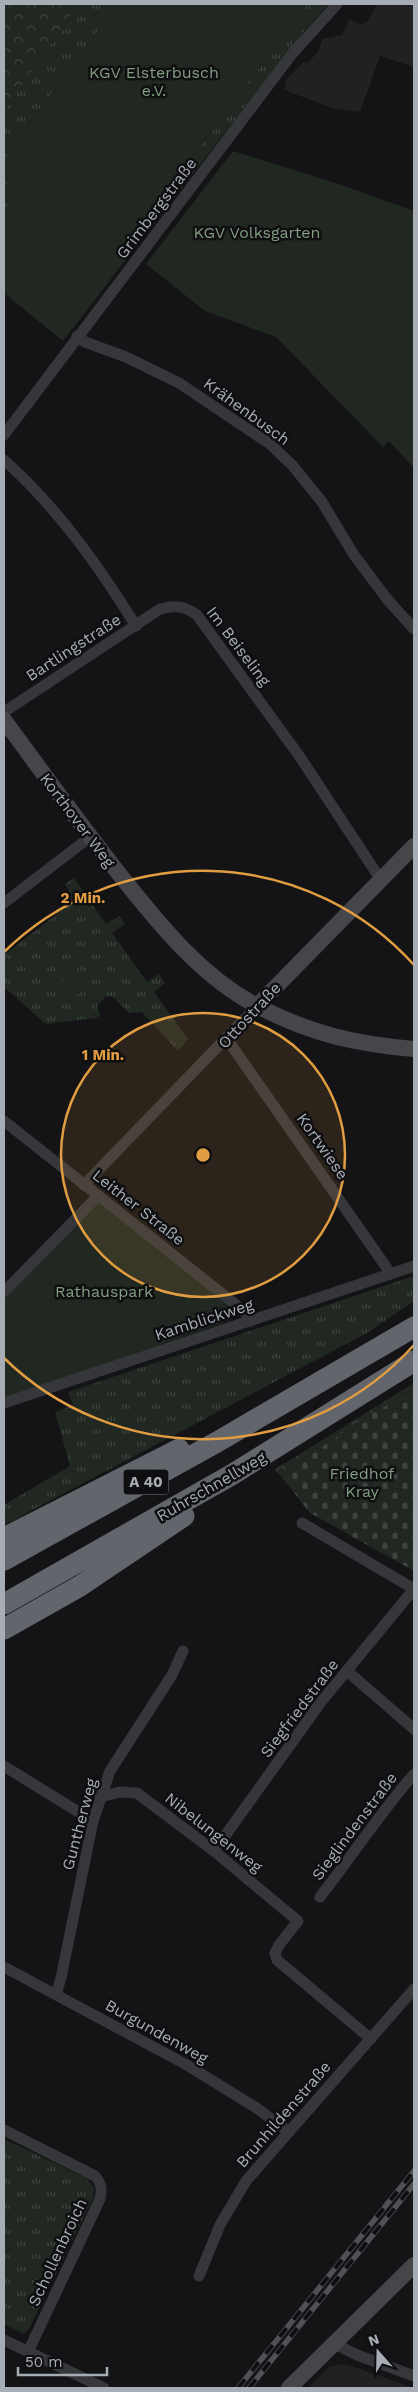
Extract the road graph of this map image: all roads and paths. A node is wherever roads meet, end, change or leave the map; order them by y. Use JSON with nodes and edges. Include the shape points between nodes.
{"nodes":[{"id":1,"x":337,"y":4,"type":"edge"},
{"id":2,"x":77,"y":336,"type":"junction"},
{"id":3,"x":4,"y":435,"type":"edge"},
{"id":4,"x":4,"y":460,"type":"edge"},
{"id":5,"x":136,"y":626,"type":"junction"},
{"id":6,"x":414,"y":629,"type":"edge"},
{"id":7,"x":4,"y":712,"type":"edge"},
{"id":8,"x":4,"y":720,"type":"edge"},
{"id":9,"x":90,"y":837,"type":"junction"},
{"id":10,"x":414,"y":846,"type":"edge"},
{"id":11,"x":381,"y":880,"type":"junction"},
{"id":12,"x":4,"y":903,"type":"edge"},
{"id":13,"x":258,"y":1006,"type":"junction"},
{"id":14,"x":227,"y":1038,"type":"junction"},
{"id":15,"x":414,"y":1050,"type":"edge"},
{"id":16,"x":4,"y":1121,"type":"edge"},
{"id":17,"x":84,"y":1184,"type":"junction"},
{"id":18,"x":98,"y":1196,"type":"junction"},
{"id":19,"x":414,"y":1266,"type":"edge"},
{"id":20,"x":391,"y":1274,"type":"junction"},
{"id":21,"x":4,"y":1292,"type":"edge"},
{"id":22,"x":251,"y":1321,"type":"junction"},
{"id":23,"x":414,"y":1327,"type":"edge"},
{"id":24,"x":414,"y":1361,"type":"edge"},
{"id":25,"x":287,"y":1402,"type":"junction"},
{"id":26,"x":4,"y":1403,"type":"edge"},
{"id":27,"x":233,"y":1474,"type":"junction"},
{"id":28,"x":302,"y":1524,"type":"dead end"},
{"id":29,"x":4,"y":1538,"type":"edge"},
{"id":30,"x":4,"y":1560,"type":"edge"},
{"id":31,"x":414,"y":1588,"type":"edge"},
{"id":32,"x":4,"y":1604,"type":"edge"},
{"id":33,"x":4,"y":1629,"type":"edge"},
{"id":34,"x":183,"y":1651,"type":"dead end"},
{"id":35,"x":347,"y":1671,"type":"junction"},
{"id":36,"x":414,"y":1729,"type":"edge"},
{"id":37,"x":4,"y":1766,"type":"edge"},
{"id":38,"x":414,"y":1774,"type":"edge"},
{"id":39,"x":100,"y":1797,"type":"junction"},
{"id":40,"x":93,"y":1820,"type":"junction"},
{"id":41,"x":214,"y":1851,"type":"junction"},
{"id":42,"x":320,"y":1898,"type":"dead end"},
{"id":43,"x":4,"y":1967,"type":"edge"},
{"id":44,"x":414,"y":1989,"type":"edge"},
{"id":45,"x":56,"y":1994,"type":"junction"},
{"id":46,"x":372,"y":2039,"type":"junction"},
{"id":47,"x":4,"y":2130,"type":"edge"},
{"id":48,"x":289,"y":2132,"type":"junction"},
{"id":49,"x":414,"y":2265,"type":"edge"},
{"id":50,"x":199,"y":2276,"type":"dead end"},
{"id":51,"x":4,"y":2340,"type":"edge"},
{"id":52,"x":335,"y":2344,"type":"junction"},
{"id":53,"x":28,"y":2352,"type":"junction"},
{"id":54,"x":414,"y":2376,"type":"edge"},
{"id":55,"x":104,"y":2388,"type":"edge"},
{"id":56,"x":290,"y":2388,"type":"edge"}],
"edges":[{"from":1,"to":2,"type":"street","name":"Grimbergstraße","via":[[292,54]]},
{"from":2,"to":3,"type":"street","name":"Grimbergstraße"},
{"from":2,"to":6,"type":"street","name":"Krähenbusch","via":[[179,383],[270,444],[322,502],[354,555]]},
{"from":4,"to":5,"type":"street","via":[[41,496],[73,534],[107,579]]},
{"from":5,"to":7,"type":"street","name":"Bartlingstraße"},
{"from":5,"to":11,"type":"street","name":"Im Beiseling","via":[[169,606],[185,607],[197,616],[300,757]]},
{"from":8,"to":9,"type":"main road","name":"Korthover Weg"},
{"from":9,"to":12,"type":"street"},
{"from":9,"to":13,"type":"main road","name":"Korthover Weg","via":[[165,930],[212,976]]},
{"from":10,"to":11,"type":"main road","name":"Ottostraße"},
{"from":11,"to":13,"type":"main road","name":"Ottostraße"},
{"from":13,"to":14,"type":"street","name":"Ottostraße"},
{"from":13,"to":15,"type":"main road","name":"Korthover Weg","via":[[330,1037]]},
{"from":14,"to":17,"type":"street","name":"Ottostraße"},
{"from":14,"to":20,"type":"street","name":"Kortwiese"},
{"from":16,"to":17,"type":"street","name":"Leither Straße"},
{"from":17,"to":18,"type":"street","name":"Leither Straße"},
{"from":18,"to":21,"type":"street"},
{"from":18,"to":22,"type":"street","name":"Leither Straße","via":[[244,1311]]},
{"from":19,"to":20,"type":"street","name":"Kamblickweg"},
{"from":20,"to":22,"type":"street","name":"Kamblickweg"},
{"from":22,"to":26,"type":"street","name":"Kamblickweg"},
{"from":23,"to":25,"type":"highway","number":"A 40"},
{"from":24,"to":27,"type":"highway","name":"Ruhrschnellweg","number":"A 40"},
{"from":25,"to":29,"type":"highway","via":[[208,1434]]},
{"from":25,"to":30,"type":"highway","number":"A 40"},
{"from":27,"to":32,"type":"highway","name":"Ruhrschnellweg","number":"A 40"},
{"from":27,"to":33,"type":"highway","via":[[182,1518],[80,1586]]},
{"from":28,"to":31,"type":"street"},
{"from":31,"to":35,"type":"street","name":"Siegfriedstraße"},
{"from":34,"to":39,"type":"street","name":"Guntherweg","via":[[172,1675],[110,1771]]},
{"from":35,"to":36,"type":"street"},
{"from":35,"to":41,"type":"street","name":"Siegfriedstraße"},
{"from":37,"to":40,"type":"street"},
{"from":38,"to":42,"type":"street","name":"Sieglindenstraße","via":[[385,1807]]},
{"from":39,"to":40,"type":"street","name":"Guntherweg"},
{"from":39,"to":41,"type":"street","name":"Nibelungenweg","via":[[120,1792],[137,1793]]},
{"from":40,"to":45,"type":"street","name":"Guntherweg"},
{"from":41,"to":46,"type":"street","name":"Nibelungenweg","via":[[298,1921],[279,1944],[275,1953],[277,1960]]},
{"from":43,"to":45,"type":"street","name":"Burgundenweg"},
{"from":44,"to":46,"type":"street","name":"Brunhildenstraße"},
{"from":45,"to":48,"type":"street","name":"Burgundenweg","via":[[187,2065]]},
{"from":46,"to":48,"type":"street","name":"Brunhildenstraße"},
{"from":47,"to":53,"type":"street","name":"Schollenbroich","via":[[95,2176],[102,2192]]},
{"from":48,"to":50,"type":"street","name":"Brunhildenstraße","via":[[246,2182],[220,2224]]},
{"from":49,"to":52,"type":"main road"},
{"from":51,"to":53,"type":"street"},
{"from":52,"to":54,"type":"street"},
{"from":52,"to":56,"type":"main road"},
{"from":53,"to":55,"type":"street"}]}
